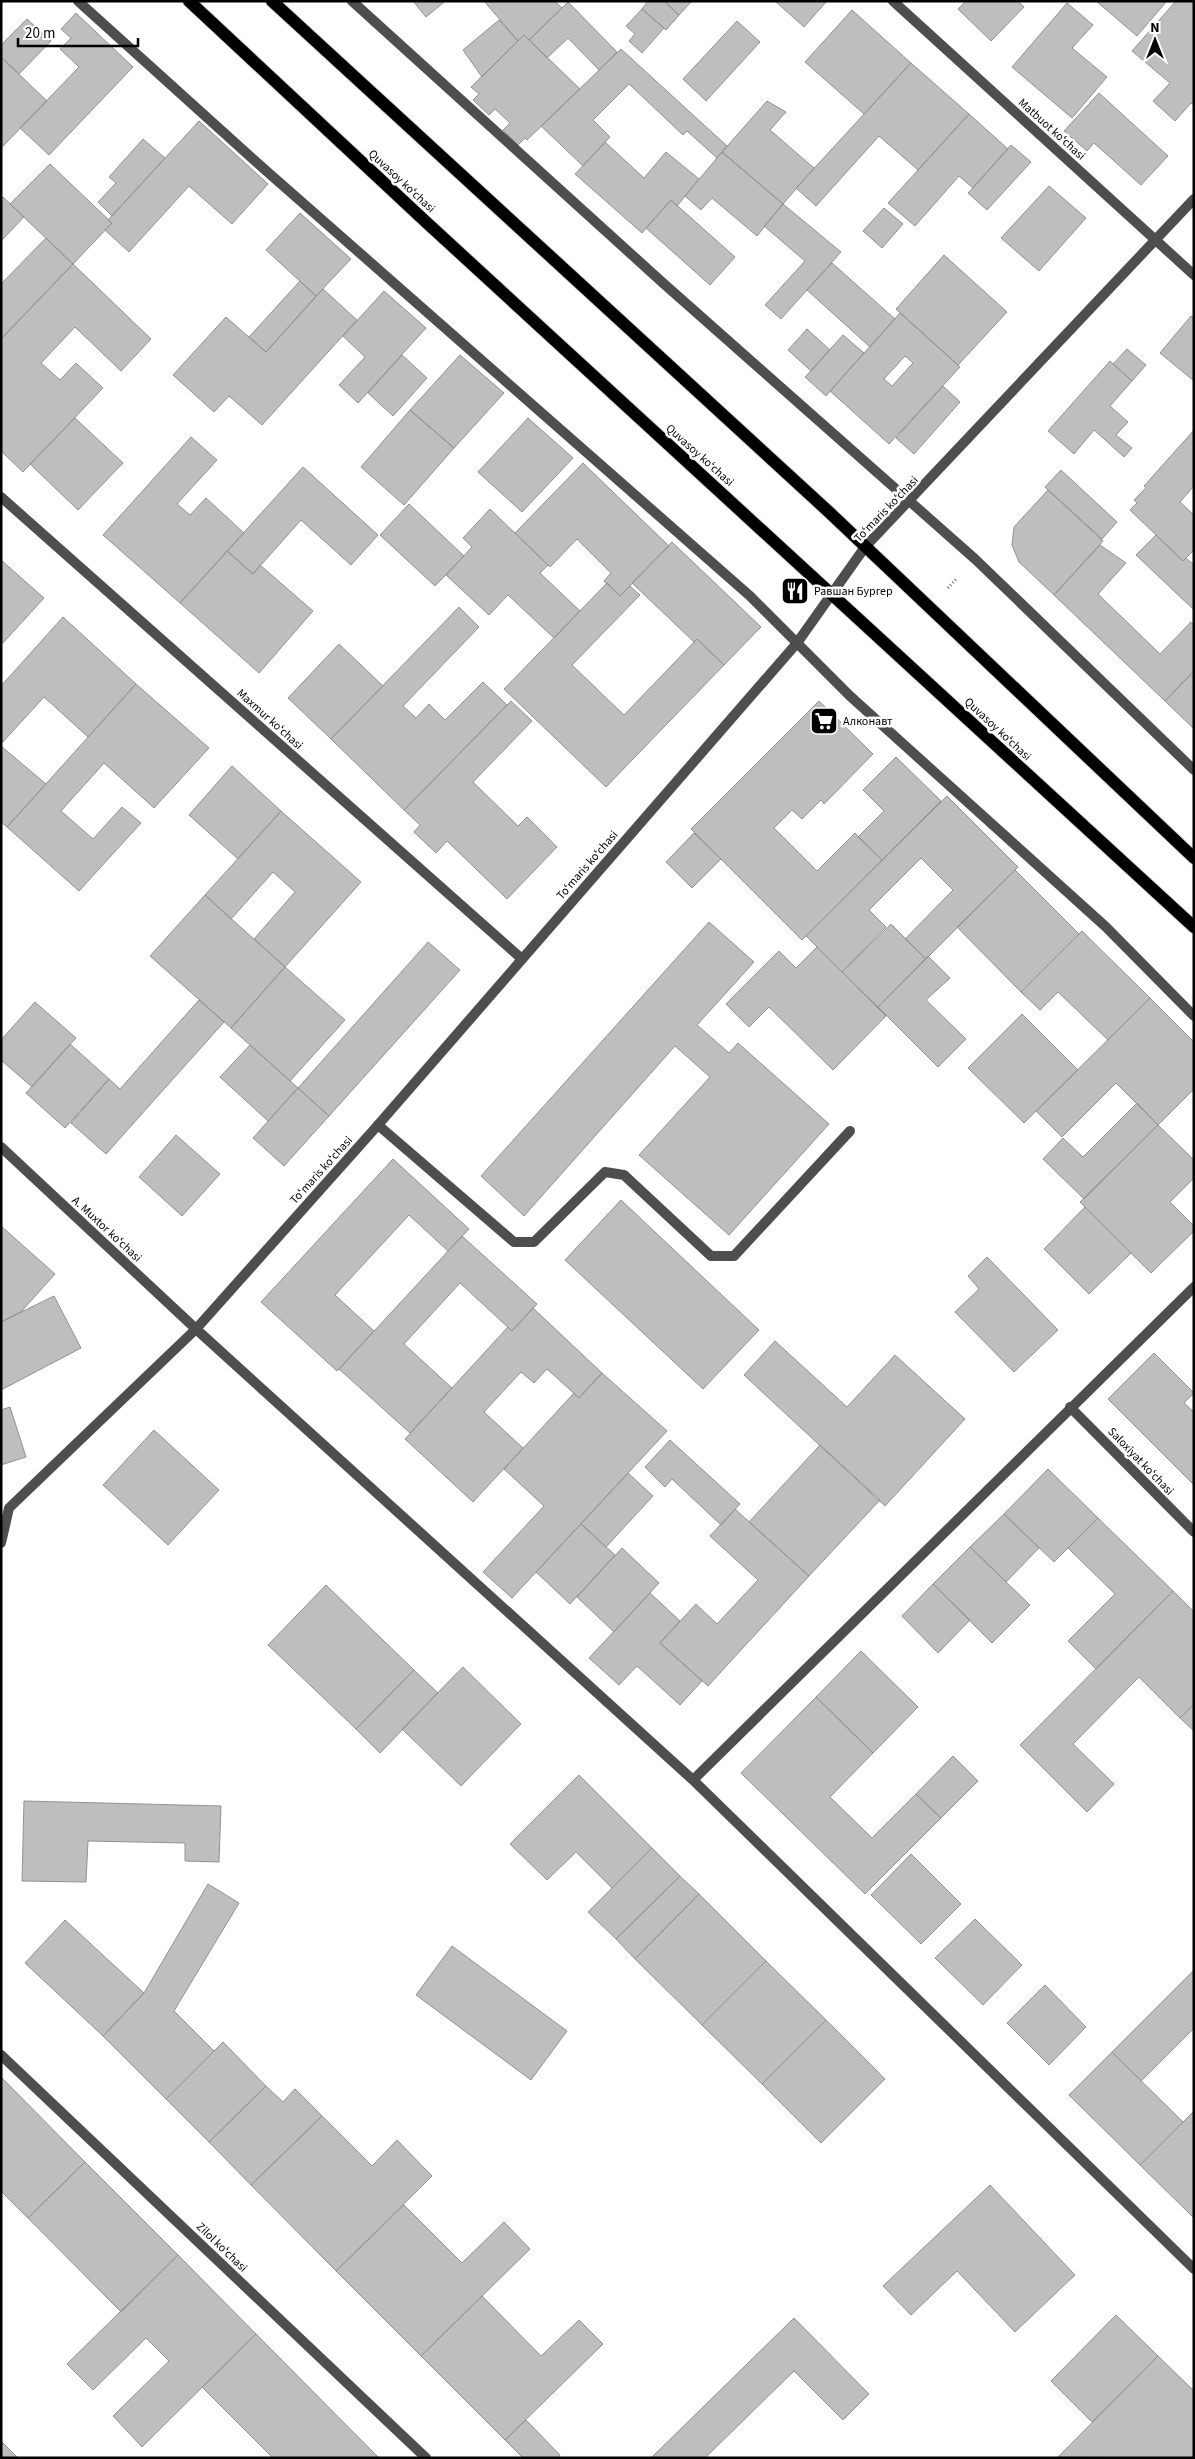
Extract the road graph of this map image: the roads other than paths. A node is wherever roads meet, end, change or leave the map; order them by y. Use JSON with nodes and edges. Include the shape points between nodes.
{"nodes":[{"id":1,"x":78,"y":1,"type":"edge"},
{"id":2,"x":189,"y":1,"type":"edge"},
{"id":3,"x":272,"y":1,"type":"edge"},
{"id":4,"x":352,"y":1,"type":"edge"},
{"id":5,"x":893,"y":1,"type":"edge"},
{"id":6,"x":1194,"y":199,"type":"edge"},
{"id":7,"x":1156,"y":240,"type":"junction"},
{"id":8,"x":1194,"y":275,"type":"edge"},
{"id":9,"x":1,"y":497,"type":"edge"},
{"id":10,"x":910,"y":502,"type":"junction"},
{"id":11,"x":866,"y":546,"type":"junction"},
{"id":12,"x":832,"y":594,"type":"junction"},
{"id":13,"x":797,"y":643,"type":"junction"},
{"id":14,"x":1194,"y":770,"type":"edge"},
{"id":15,"x":1194,"y":858,"type":"edge"},
{"id":16,"x":1194,"y":927,"type":"edge"},
{"id":17,"x":522,"y":959,"type":"junction"},
{"id":18,"x":1194,"y":1016,"type":"edge"},
{"id":19,"x":378,"y":1125,"type":"junction"},
{"id":20,"x":850,"y":1131,"type":"dead end"},
{"id":21,"x":1,"y":1148,"type":"edge"},
{"id":22,"x":1194,"y":1287,"type":"edge"},
{"id":23,"x":196,"y":1329,"type":"junction"},
{"id":24,"x":1070,"y":1407,"type":"junction"},
{"id":25,"x":1194,"y":1532,"type":"edge"},
{"id":26,"x":1,"y":1543,"type":"edge"},
{"id":27,"x":693,"y":1780,"type":"junction"},
{"id":28,"x":1,"y":2055,"type":"edge"},
{"id":29,"x":1194,"y":2269,"type":"edge"},
{"id":30,"x":426,"y":2458,"type":"edge"}],
"edges":[{"from":1,"to":13,"type":"street","via":[[750,596]]},
{"from":2,"to":12,"type":"main road","name":"Quvasoy koʻchasi"},
{"from":3,"to":11,"type":"main road"},
{"from":4,"to":10,"type":"street"},
{"from":5,"to":7,"type":"street","name":"Matbuot koʻchasi"},
{"from":6,"to":7,"type":"street","name":"Toʻmaris koʻchasi"},
{"from":7,"to":8,"type":"street","name":"Matbuot koʻchasi"},
{"from":7,"to":10,"type":"street","name":"Toʻmaris koʻchasi"},
{"from":9,"to":17,"type":"street","name":"Maxmur koʻchasi"},
{"from":10,"to":11,"type":"street","name":"Toʻmaris koʻchasi"},
{"from":10,"to":14,"type":"street","via":[[975,559]]},
{"from":11,"to":12,"type":"street","name":"Toʻmaris koʻchasi"},
{"from":11,"to":15,"type":"main road"},
{"from":12,"to":13,"type":"street","name":"Toʻmaris koʻchasi"},
{"from":12,"to":16,"type":"main road","name":"Quvasoy koʻchasi"},
{"from":13,"to":17,"type":"street","name":"Toʻmaris koʻchasi"},
{"from":13,"to":18,"type":"street","via":[[850,696],[1106,928]]},
{"from":17,"to":19,"type":"street","name":"Toʻmaris koʻchasi"},
{"from":19,"to":20,"type":"street","via":[[514,1242],[534,1242],[605,1172],[624,1175],[711,1256],[734,1256]]},
{"from":19,"to":23,"type":"street","name":"Toʻmaris koʻchasi"},
{"from":21,"to":23,"type":"street","name":"A. Muxtor koʻchasi"},
{"from":22,"to":24,"type":"street"},
{"from":23,"to":26,"type":"street","name":"Toʻmaris koʻchasi","via":[[9,1508]]},
{"from":23,"to":27,"type":"street","name":"A. Muxtor koʻchasi"},
{"from":24,"to":25,"type":"street","name":"Saloxiyat koʻchasi"},
{"from":24,"to":27,"type":"street"},
{"from":27,"to":29,"type":"street","name":"A. Muxtor koʻchasi"},
{"from":28,"to":30,"type":"street","name":"Zilol koʻchasi"}]}
